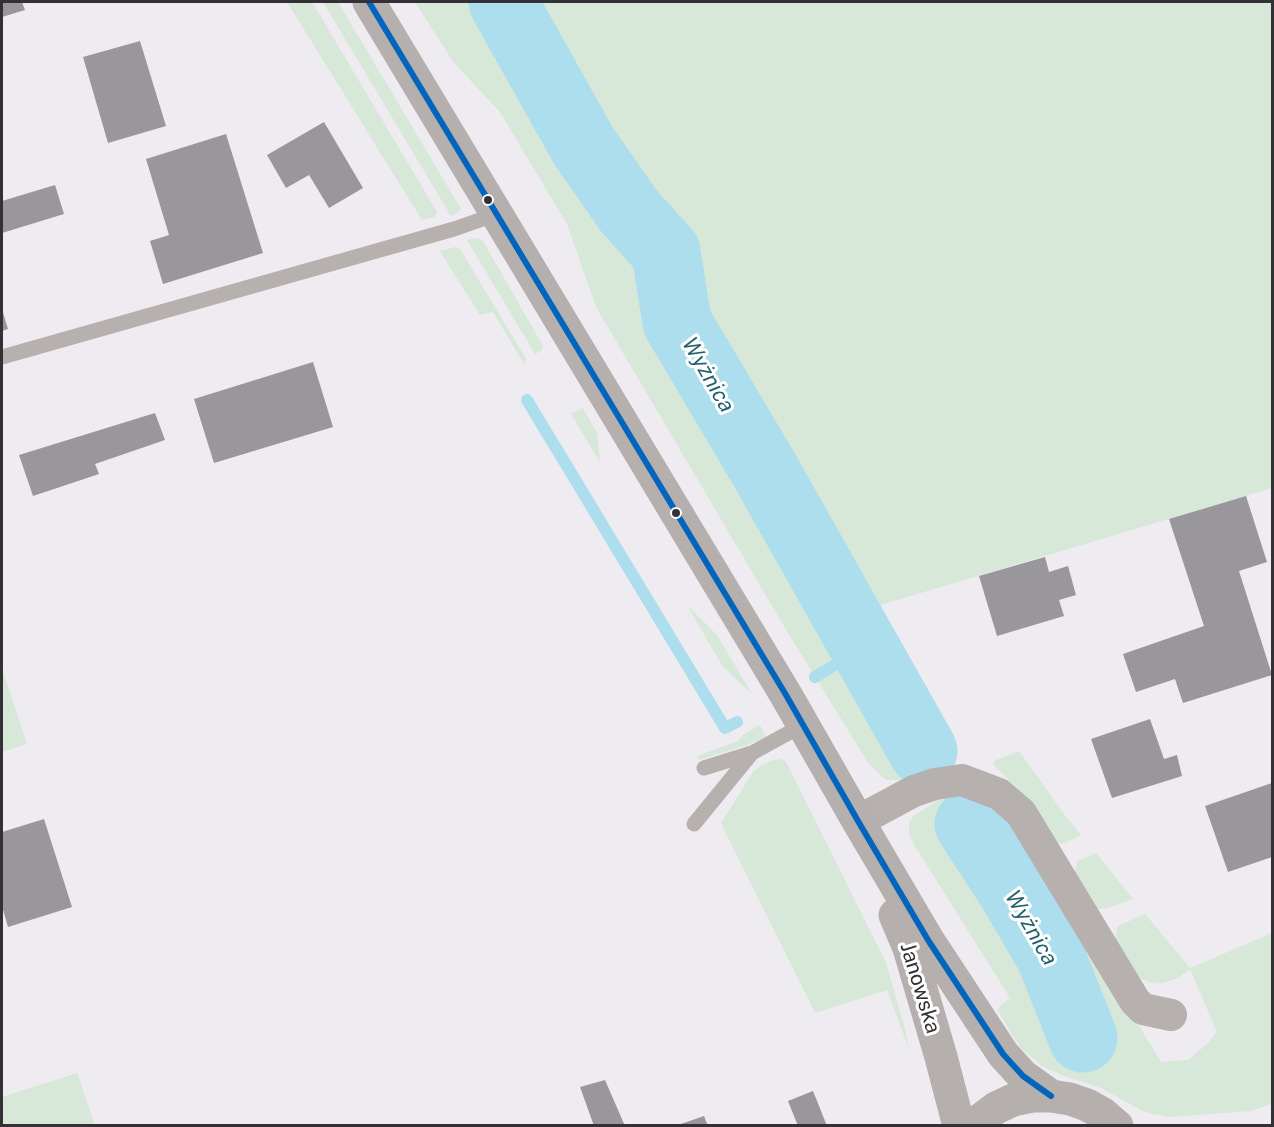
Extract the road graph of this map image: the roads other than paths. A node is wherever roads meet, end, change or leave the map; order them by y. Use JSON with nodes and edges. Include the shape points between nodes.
{"nodes":[{"id":1,"x":369,"y":2,"type":"edge"},
{"id":2,"x":497,"y":214,"type":"junction"},
{"id":3,"x":2,"y":357,"type":"edge"},
{"id":4,"x":803,"y":725,"type":"junction"},
{"id":5,"x":752,"y":753,"type":"junction"},
{"id":6,"x":704,"y":768,"type":"dead end"},
{"id":7,"x":858,"y":821,"type":"junction"},
{"id":8,"x":694,"y":824,"type":"dead end"},
{"id":9,"x":1170,"y":1015,"type":"dead end"},
{"id":10,"x":1051,"y":1096,"type":"junction"},
{"id":11,"x":959,"y":1125,"type":"edge"},
{"id":12,"x":972,"y":1125,"type":"edge"},
{"id":13,"x":1117,"y":1125,"type":"edge"}],
"edges":[{"from":1,"to":2,"type":"street","name":"Janowska"},
{"from":2,"to":3,"type":"lane"},
{"from":2,"to":4,"type":"street","name":"Janowska"},
{"from":4,"to":5,"type":"lane"},
{"from":4,"to":7,"type":"street","name":"Janowska"},
{"from":5,"to":6,"type":"lane"},
{"from":5,"to":8,"type":"lane"},
{"from":7,"to":9,"type":"street","via":[[935,784],[962,780],[999,794],[1021,813],[1135,1001],[1143,1009]]},
{"from":7,"to":10,"type":"street","name":"Janowska","via":[[928,940],[1003,1054],[1023,1076]]},
{"from":7,"to":11,"type":"street","name":"Janowska","via":[[909,948]]},
{"from":10,"to":12,"type":"street","via":[[1013,1100]]},
{"from":10,"to":13,"type":"street","via":[[1087,1105]]}]}
